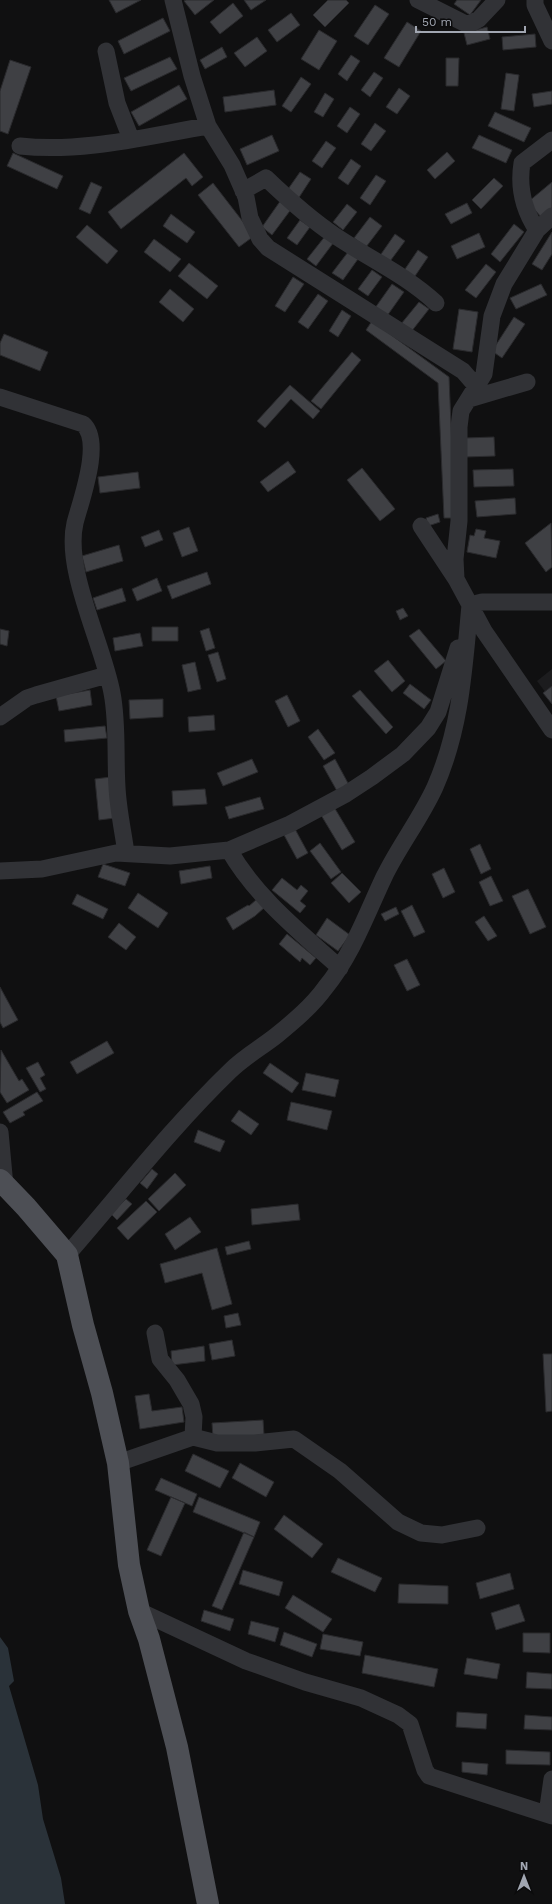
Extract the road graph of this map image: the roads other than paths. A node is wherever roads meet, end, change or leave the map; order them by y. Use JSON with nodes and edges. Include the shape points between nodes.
{"nodes":[{"id":1,"x":173,"y":0,"type":"edge"},
{"id":2,"x":418,"y":0,"type":"edge"},
{"id":3,"x":497,"y":0,"type":"edge"},
{"id":4,"x":533,"y":2,"type":"edge"},
{"id":5,"x":552,"y":41,"type":"edge"},
{"id":6,"x":106,"y":51,"type":"dead end"},
{"id":7,"x":208,"y":126,"type":"junction"},
{"id":8,"x":131,"y":139,"type":"junction"},
{"id":9,"x":552,"y":140,"type":"edge"},
{"id":10,"x":20,"y":146,"type":"dead end"},
{"id":11,"x":243,"y":191,"type":"junction"},
{"id":12,"x":552,"y":216,"type":"edge"},
{"id":13,"x":537,"y":230,"type":"junction"},
{"id":14,"x":436,"y":303,"type":"dead end"},
{"id":15,"x":527,"y":382,"type":"dead end"},
{"id":16,"x":473,"y":392,"type":"junction"},
{"id":17,"x":0,"y":397,"type":"edge"},
{"id":18,"x":421,"y":526,"type":"dead end"},
{"id":19,"x":456,"y":579,"type":"junction"},
{"id":20,"x":552,"y":602,"type":"edge"},
{"id":21,"x":470,"y":605,"type":"junction"},
{"id":22,"x":107,"y":675,"type":"junction"},
{"id":23,"x":0,"y":717,"type":"edge"},
{"id":24,"x":552,"y":730,"type":"edge"},
{"id":25,"x":229,"y":850,"type":"junction"},
{"id":26,"x":126,"y":853,"type":"junction"},
{"id":27,"x":0,"y":871,"type":"edge"},
{"id":28,"x":340,"y":968,"type":"junction"},
{"id":29,"x":0,"y":1132,"type":"edge"},
{"id":30,"x":3,"y":1183,"type":"edge"},
{"id":31,"x":67,"y":1255,"type":"junction"},
{"id":32,"x":155,"y":1333,"type":"dead end"},
{"id":33,"x":193,"y":1437,"type":"junction"},
{"id":34,"x":118,"y":1463,"type":"junction"},
{"id":35,"x":477,"y":1528,"type":"dead end"},
{"id":36,"x":139,"y":1611,"type":"junction"},
{"id":37,"x":552,"y":1779,"type":"edge"},
{"id":38,"x":550,"y":1815,"type":"edge"},
{"id":39,"x":208,"y":1904,"type":"edge"}],
"edges":[{"from":1,"to":7,"type":"street","via":[[192,76]]},
{"from":2,"to":3,"type":"street","via":[[468,24],[479,20]]},
{"from":4,"to":5,"type":"street"},
{"from":6,"to":8,"type":"street","via":[[117,103]]},
{"from":7,"to":8,"type":"street"},
{"from":7,"to":11,"type":"street","via":[[232,165]]},
{"from":8,"to":10,"type":"street","via":[[42,149]]},
{"from":9,"to":13,"type":"street","via":[[522,163],[520,174],[522,199],[528,216]]},
{"from":11,"to":14,"type":"street","via":[[266,178],[294,205],[334,235],[419,287]]},
{"from":11,"to":16,"type":"street","via":[[250,218],[260,239],[268,248],[463,371]]},
{"from":12,"to":13,"type":"street"},
{"from":13,"to":16,"type":"street","via":[[504,284],[492,316],[484,374]]},
{"from":15,"to":16,"type":"street"},
{"from":16,"to":19,"type":"street","via":[[461,411],[459,428]]},
{"from":17,"to":22,"type":"street","via":[[88,428],[92,450],[74,528],[75,566]]},
{"from":18,"to":19,"type":"street"},
{"from":19,"to":21,"type":"street"},
{"from":20,"to":21,"type":"street","via":[[482,602]]},
{"from":21,"to":24,"type":"street","via":[[488,637]]},
{"from":21,"to":25,"type":"street","via":[[438,712],[413,744],[390,764],[346,794],[290,824]]},
{"from":21,"to":28,"type":"street","via":[[462,685],[453,740],[434,788],[385,874],[353,946]]},
{"from":22,"to":23,"type":"street","via":[[27,698]]},
{"from":22,"to":26,"type":"street","via":[[112,693],[117,789]]},
{"from":25,"to":26,"type":"street","via":[[170,856]]},
{"from":25,"to":28,"type":"street","via":[[239,868],[283,917]]},
{"from":26,"to":27,"type":"street","via":[[42,869]]},
{"from":28,"to":31,"type":"street","via":[[314,1002],[218,1082],[148,1159]]},
{"from":29,"to":30,"type":"street"},
{"from":30,"to":31,"type":"main road"},
{"from":31,"to":34,"type":"main road"},
{"from":32,"to":33,"type":"street","via":[[160,1359],[177,1380],[191,1404],[194,1417]]},
{"from":33,"to":34,"type":"street"},
{"from":33,"to":35,"type":"street","via":[[217,1443],[294,1439],[340,1471],[398,1522],[420,1533],[442,1535]]},
{"from":34,"to":36,"type":"main road","via":[[129,1565]]},
{"from":36,"to":38,"type":"street","via":[[246,1661],[385,1708],[410,1724],[429,1776]]},
{"from":36,"to":39,"type":"main road","via":[[149,1639],[177,1747]]},
{"from":37,"to":38,"type":"street"}]}
